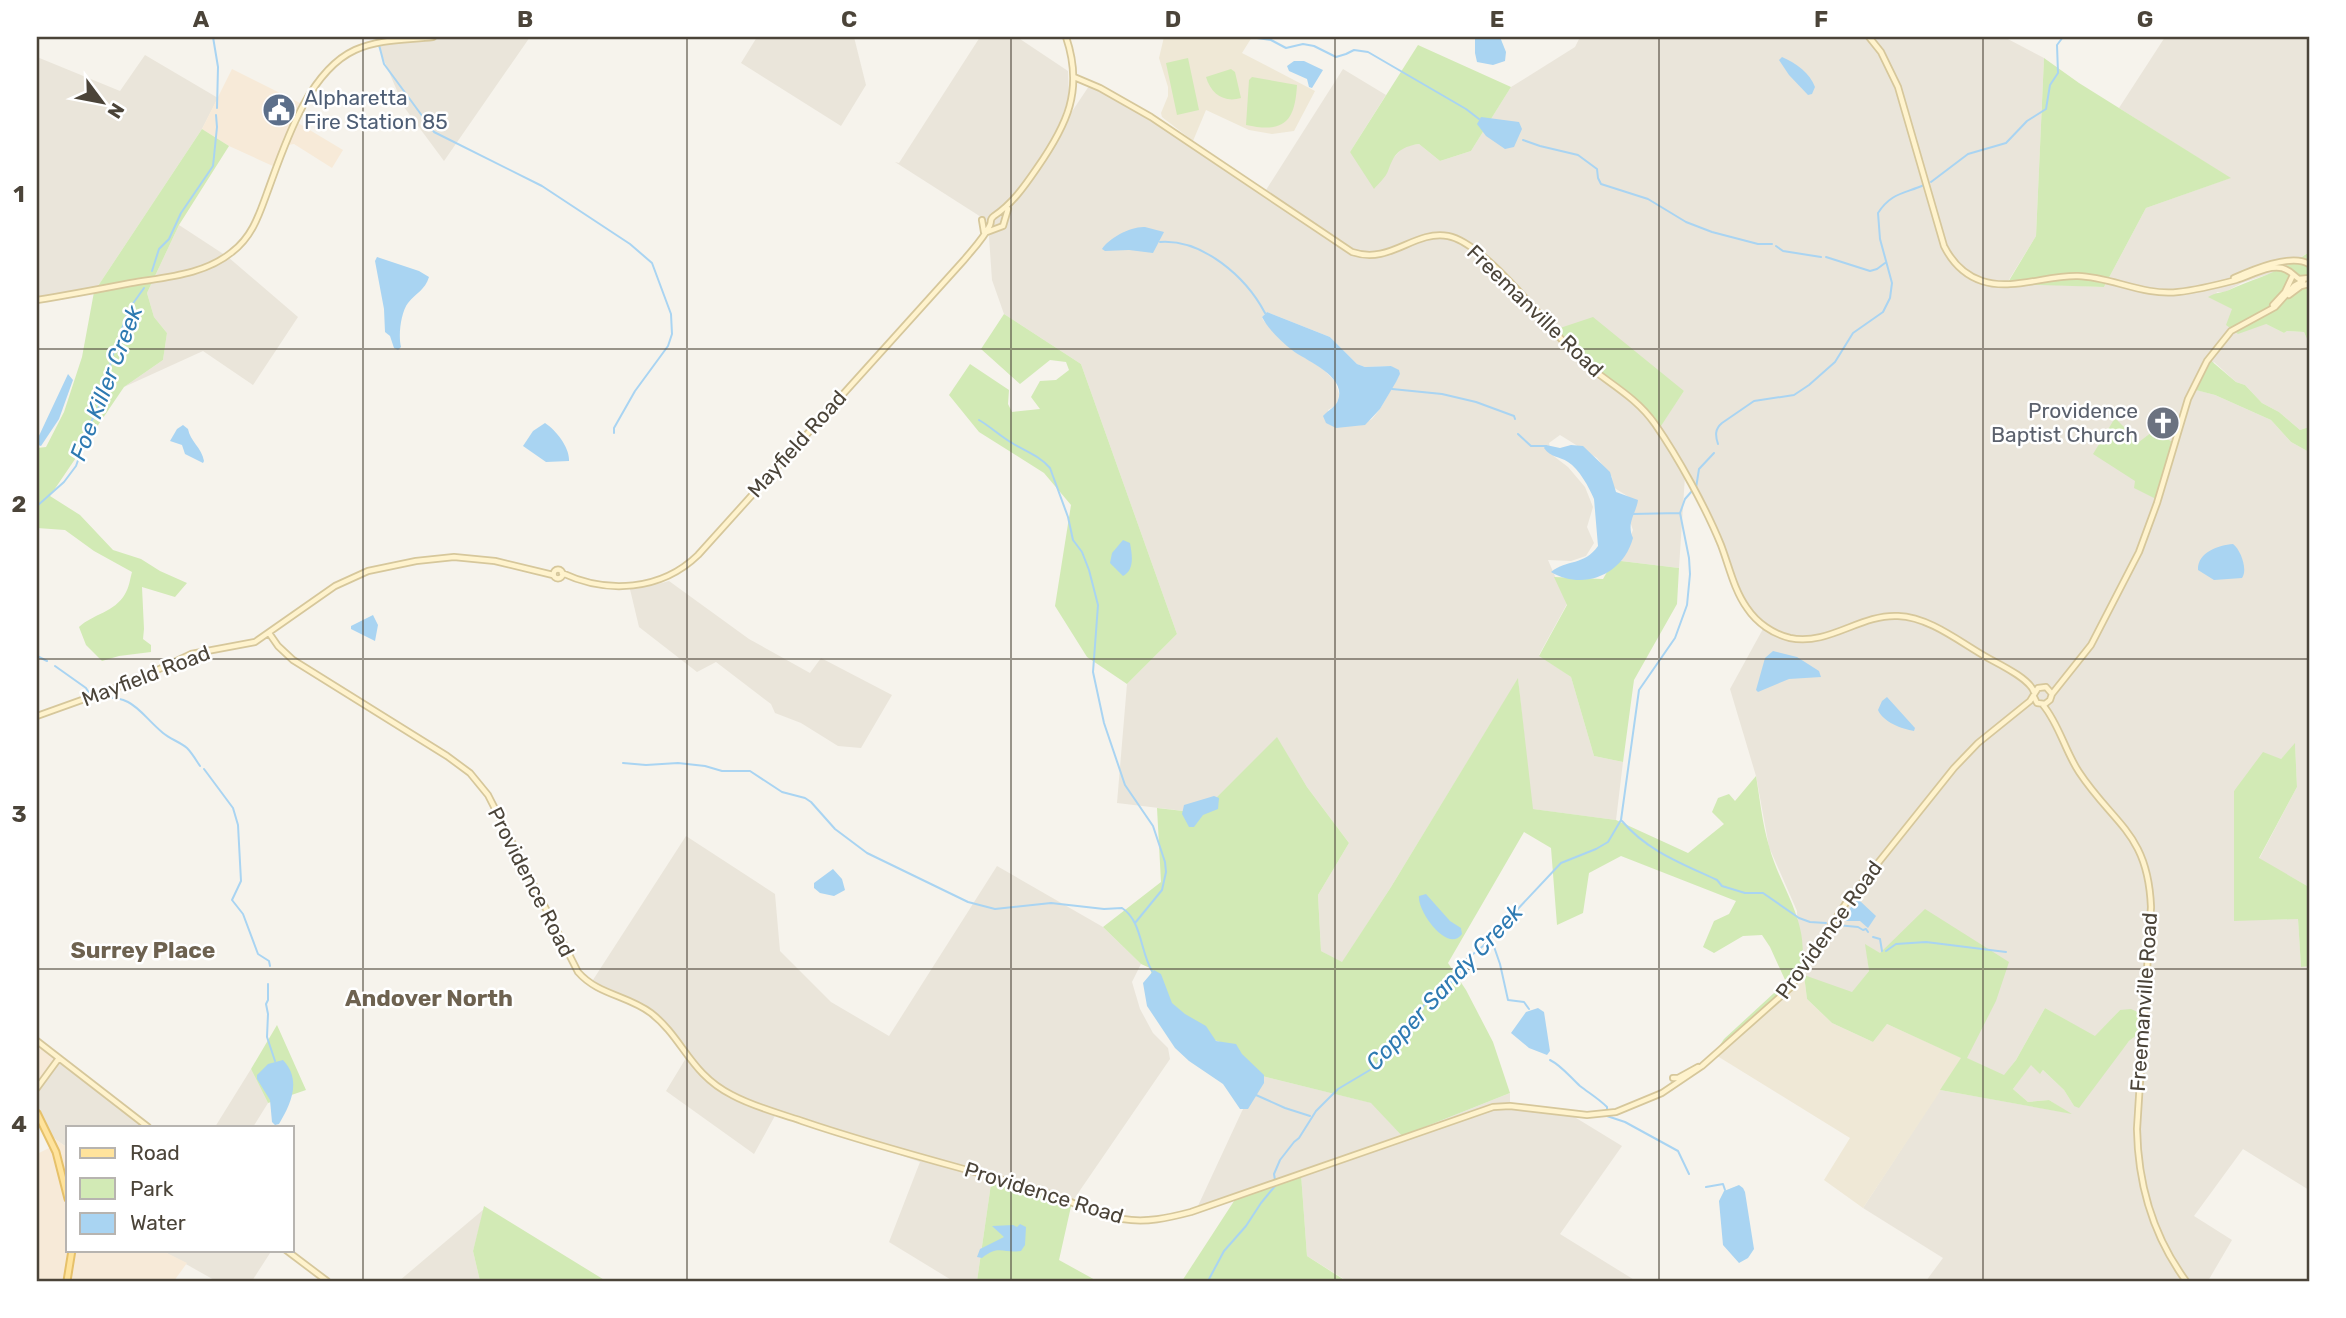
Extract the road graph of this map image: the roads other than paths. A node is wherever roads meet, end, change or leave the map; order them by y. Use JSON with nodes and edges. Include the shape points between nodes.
{"nodes":[{"id":1,"x":433,"y":37,"type":"edge"},
{"id":2,"x":1066,"y":37,"type":"edge"},
{"id":3,"x":1869,"y":37,"type":"edge"},
{"id":4,"x":1074,"y":78,"type":"junction"},
{"id":5,"x":1009,"y":205,"type":"junction"},
{"id":6,"x":997,"y":216,"type":"junction"},
{"id":7,"x":1003,"y":219,"type":"junction"},
{"id":8,"x":982,"y":220,"type":"dead end"},
{"id":9,"x":992,"y":226,"type":"junction"},
{"id":10,"x":983,"y":235,"type":"junction"},
{"id":11,"x":2298,"y":262,"type":"junction"},
{"id":12,"x":2308,"y":262,"type":"edge"},
{"id":13,"x":2293,"y":274,"type":"junction"},
{"id":14,"x":2308,"y":281,"type":"edge"},
{"id":15,"x":2224,"y":282,"type":"junction"},
{"id":16,"x":37,"y":300,"type":"edge"},
{"id":17,"x":2251,"y":319,"type":"junction"},
{"id":18,"x":270,"y":633,"type":"junction"},
{"id":19,"x":2017,"y":675,"type":"junction"},
{"id":20,"x":2066,"y":675,"type":"junction"},
{"id":21,"x":2043,"y":687,"type":"junction"},
{"id":22,"x":2052,"y":694,"type":"junction"},
{"id":23,"x":2034,"y":695,"type":"junction"},
{"id":24,"x":2049,"y":702,"type":"junction"},
{"id":25,"x":2040,"y":704,"type":"junction"},
{"id":26,"x":2016,"y":713,"type":"junction"},
{"id":27,"x":37,"y":716,"type":"edge"},
{"id":28,"x":2062,"y":738,"type":"junction"},
{"id":29,"x":37,"y":1041,"type":"edge"},
{"id":30,"x":59,"y":1058,"type":"junction"},
{"id":31,"x":1702,"y":1066,"type":"junction"},
{"id":32,"x":1673,"y":1078,"type":"dead end"},
{"id":33,"x":37,"y":1088,"type":"edge"},
{"id":34,"x":37,"y":1113,"type":"edge"},
{"id":35,"x":147,"y":1126,"type":"edge"},
{"id":36,"x":66,"y":1191,"type":"edge"},
{"id":37,"x":72,"y":1252,"type":"edge"},
{"id":38,"x":289,"y":1252,"type":"edge"},
{"id":39,"x":67,"y":1281,"type":"edge"},
{"id":40,"x":327,"y":1281,"type":"edge"},
{"id":41,"x":2186,"y":1281,"type":"edge"}],
"edges":[{"from":1,"to":16,"type":"street","via":[[354,50],[330,68],[301,112],[256,223],[226,257],[192,272]]},
{"from":2,"to":4,"type":"street"},
{"from":3,"to":15,"type":"street","via":[[1898,87],[1944,246],[1962,271],[1994,284],[2080,276],[2157,292]]},
{"from":4,"to":5,"type":"street","via":[[1061,130]]},
{"from":4,"to":19,"type":"street","name":"Freemanville Road","via":[[1151,117],[1352,251],[1382,255],[1436,236],[1466,243],[1518,290],[1577,356],[1643,410],[1692,487],[1744,603],[1767,628],[1789,638],[1811,639],[1880,618],[1909,617]]},
{"from":5,"to":6,"type":"street"},
{"from":5,"to":7,"type":"street"},
{"from":6,"to":7,"type":"street"},
{"from":6,"to":9,"type":"street","via":[[992,218]]},
{"from":7,"to":9,"type":"street","via":[[1003,226]]},
{"from":8,"to":10,"type":"street"},
{"from":9,"to":10,"type":"street","name":"Mayfield Road"},
{"from":10,"to":18,"type":"street","name":"Mayfield Road","via":[[687,566],[667,578],[639,586],[611,586],[561,575],[559,570],[554,573],[454,557],[381,567],[335,586]]},
{"from":11,"to":12,"type":"street"},
{"from":11,"to":13,"type":"street"},
{"from":11,"to":15,"type":"street","via":[[2267,264]]},
{"from":13,"to":14,"type":"street"},
{"from":13,"to":15,"type":"street","via":[[2272,267]]},
{"from":13,"to":17,"type":"street","via":[[2279,299]]},
{"from":14,"to":17,"type":"street","via":[[2294,286],[2283,300]]},
{"from":17,"to":20,"type":"street","via":[[2225,337],[2200,374],[2140,549],[2091,645]]},
{"from":18,"to":27,"type":"street","name":"Mayfield Road","via":[[246,644],[191,654],[132,682]]},
{"from":18,"to":31,"type":"street","name":"Providence Road","via":[[293,660],[447,756],[475,779],[493,804],[570,960],[586,981],[652,1014],[701,1072],[730,1094],[869,1143],[1049,1193],[1110,1216],[1154,1220],[1191,1212],[1493,1107],[1587,1115],[1616,1112],[1662,1093]]},
{"from":19,"to":21,"type":"street","name":"Freemanville Road"},
{"from":19,"to":23,"type":"street","name":"Freemanville Road","via":[[2032,687]]},
{"from":20,"to":21,"type":"street"},
{"from":20,"to":22,"type":"street"},
{"from":21,"to":22,"type":"street"},
{"from":21,"to":23,"type":"street","name":"Providence Road"},
{"from":22,"to":24,"type":"street"},
{"from":23,"to":25,"type":"street","name":"Freemanville Road"},
{"from":23,"to":26,"type":"street","name":"Providence Road"},
{"from":24,"to":25,"type":"street","name":"Providence Road"},
{"from":24,"to":28,"type":"street","name":"Freemanville Road"},
{"from":25,"to":26,"type":"street","name":"Providence Road"},
{"from":25,"to":28,"type":"street","name":"Freemanville Road"},
{"from":26,"to":31,"type":"street","name":"Providence Road","via":[[1954,768],[1846,902],[1790,988]]},
{"from":28,"to":41,"type":"street","name":"Freemanville Road","via":[[2083,777],[2133,839],[2147,873],[2151,907],[2138,1156],[2150,1214]]},
{"from":29,"to":30,"type":"street"},
{"from":30,"to":33,"type":"street"},
{"from":30,"to":35,"type":"street"},
{"from":31,"to":32,"type":"street"},
{"from":34,"to":36,"type":"main road","via":[[56,1152]]},
{"from":37,"to":39,"type":"main road"},
{"from":38,"to":40,"type":"street"}]}
